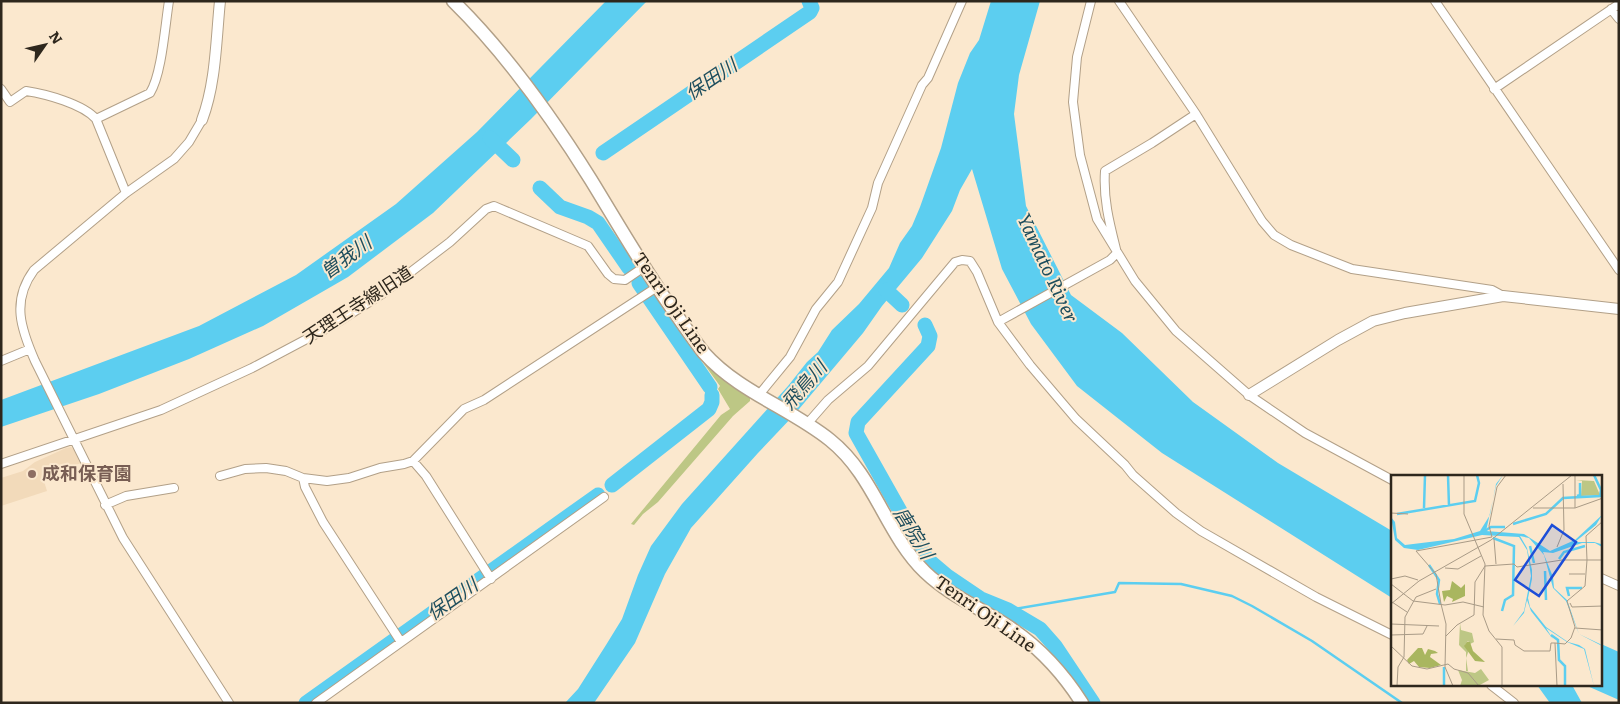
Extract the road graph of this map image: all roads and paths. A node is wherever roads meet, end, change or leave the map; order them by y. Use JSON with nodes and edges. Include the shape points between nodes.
{"nodes":[{"id":1,"x":169,"y":1,"type":"edge"},
{"id":2,"x":220,"y":1,"type":"edge"},
{"id":3,"x":453,"y":1,"type":"edge"},
{"id":4,"x":962,"y":1,"type":"edge"},
{"id":5,"x":1091,"y":1,"type":"edge"},
{"id":6,"x":1435,"y":1,"type":"edge"},
{"id":7,"x":1120,"y":2,"type":"edge"},
{"id":8,"x":1619,"y":4,"type":"edge"},
{"id":9,"x":1611,"y":9,"type":"junction"},
{"id":10,"x":1619,"y":19,"type":"edge"},
{"id":11,"x":1,"y":89,"type":"edge"},
{"id":12,"x":1494,"y":89,"type":"junction"},
{"id":13,"x":1196,"y":114,"type":"junction"},
{"id":14,"x":96,"y":119,"type":"junction"},
{"id":15,"x":202,"y":120,"type":"joint"},
{"id":16,"x":126,"y":193,"type":"junction"},
{"id":17,"x":1118,"y":253,"type":"junction"},
{"id":18,"x":644,"y":267,"type":"junction"},
{"id":19,"x":1619,"y":270,"type":"edge"},
{"id":20,"x":657,"y":287,"type":"junction"},
{"id":21,"x":1503,"y":296,"type":"junction"},
{"id":22,"x":1619,"y":309,"type":"edge"},
{"id":23,"x":998,"y":322,"type":"junction"},
{"id":24,"x":30,"y":349,"type":"junction"},
{"id":25,"x":1,"y":360,"type":"edge"},
{"id":26,"x":1249,"y":395,"type":"junction"},
{"id":27,"x":759,"y":396,"type":"junction"},
{"id":28,"x":806,"y":423,"type":"junction"},
{"id":29,"x":74,"y":440,"type":"junction"},
{"id":30,"x":413,"y":461,"type":"junction"},
{"id":31,"x":1,"y":464,"type":"edge"},
{"id":32,"x":220,"y":476,"type":"dead end"},
{"id":33,"x":303,"y":478,"type":"junction"},
{"id":34,"x":1391,"y":479,"type":"edge"},
{"id":35,"x":174,"y":488,"type":"dead end"},
{"id":36,"x":604,"y":497,"type":"dead end"},
{"id":37,"x":105,"y":505,"type":"junction"},
{"id":38,"x":1602,"y":578,"type":"edge"},
{"id":39,"x":491,"y":579,"type":"junction"},
{"id":40,"x":1619,"y":586,"type":"edge"},
{"id":41,"x":1391,"y":634,"type":"edge"},
{"id":42,"x":401,"y":642,"type":"junction"},
{"id":43,"x":1492,"y":686,"type":"edge"},
{"id":44,"x":229,"y":703,"type":"edge"},
{"id":45,"x":316,"y":703,"type":"edge"},
{"id":46,"x":1082,"y":703,"type":"edge"},
{"id":47,"x":1514,"y":703,"type":"edge"}],
"edges":[{"from":1,"to":14,"type":"street","via":[[159,66],[150,93]]},
{"from":2,"to":15,"type":"street","via":[[212,81]]},
{"from":3,"to":18,"type":"main road","name":"Tenri Oji Line","via":[[507,60],[560,134]]},
{"from":4,"to":27,"type":"street","via":[[878,183],[872,208],[838,282],[816,309],[790,358]]},
{"from":5,"to":17,"type":"street","via":[[1077,57],[1073,102],[1080,155],[1097,219]]},
{"from":6,"to":12,"type":"street"},
{"from":7,"to":13,"type":"street"},
{"from":8,"to":9,"type":"street"},
{"from":9,"to":10,"type":"street"},
{"from":9,"to":12,"type":"street"},
{"from":11,"to":14,"type":"street","via":[[10,102],[26,91],[46,94],[82,108]]},
{"from":12,"to":19,"type":"street"},
{"from":13,"to":17,"type":"street","via":[[1105,171],[1107,216]]},
{"from":13,"to":21,"type":"street","via":[[1262,221],[1274,235],[1352,269],[1492,290]]},
{"from":14,"to":16,"type":"street"},
{"from":15,"to":16,"type":"street","via":[[182,152]]},
{"from":16,"to":24,"type":"street","via":[[40,264],[30,277],[22,293],[20,310],[22,329]]},
{"from":17,"to":23,"type":"street"},
{"from":17,"to":26,"type":"street","via":[[1135,281],[1176,331]]},
{"from":18,"to":20,"type":"main road","name":"Tenri Oji Line"},
{"from":18,"to":29,"type":"street","name":"天理王寺線旧道","via":[[625,280],[614,279],[588,246],[494,206],[486,209],[450,242],[382,294],[335,324],[168,407]]},
{"from":20,"to":27,"type":"main road","name":"Tenri Oji Line","via":[[705,353],[730,377]]},
{"from":20,"to":30,"type":"street","via":[[484,400],[464,409]]},
{"from":21,"to":22,"type":"street"},
{"from":21,"to":26,"type":"street","via":[[1373,321]]},
{"from":23,"to":28,"type":"street","via":[[974,266],[962,260],[955,262],[868,366]]},
{"from":23,"to":41,"type":"street","via":[[1076,419],[1176,513],[1262,567]]},
{"from":24,"to":25,"type":"street"},
{"from":24,"to":29,"type":"street"},
{"from":26,"to":34,"type":"street","via":[[1305,433]]},
{"from":27,"to":28,"type":"main road","name":"Tenri Oji Line"},
{"from":28,"to":46,"type":"main road","name":"Tenri Oji Line","via":[[850,459],[873,491],[908,552],[925,572],[945,589],[1009,627],[1038,650]]},
{"from":29,"to":31,"type":"street"},
{"from":29,"to":37,"type":"street"},
{"from":30,"to":33,"type":"street","via":[[349,478],[327,481]]},
{"from":30,"to":39,"type":"street","via":[[426,476]]},
{"from":32,"to":33,"type":"street","via":[[266,468]]},
{"from":33,"to":42,"type":"street","via":[[323,522]]},
{"from":35,"to":37,"type":"street","via":[[126,496]]},
{"from":36,"to":39,"type":"street"},
{"from":37,"to":44,"type":"street","via":[[135,559]]},
{"from":38,"to":40,"type":"street"},
{"from":39,"to":42,"type":"street"},
{"from":42,"to":45,"type":"street"},
{"from":43,"to":47,"type":"street"}]}
